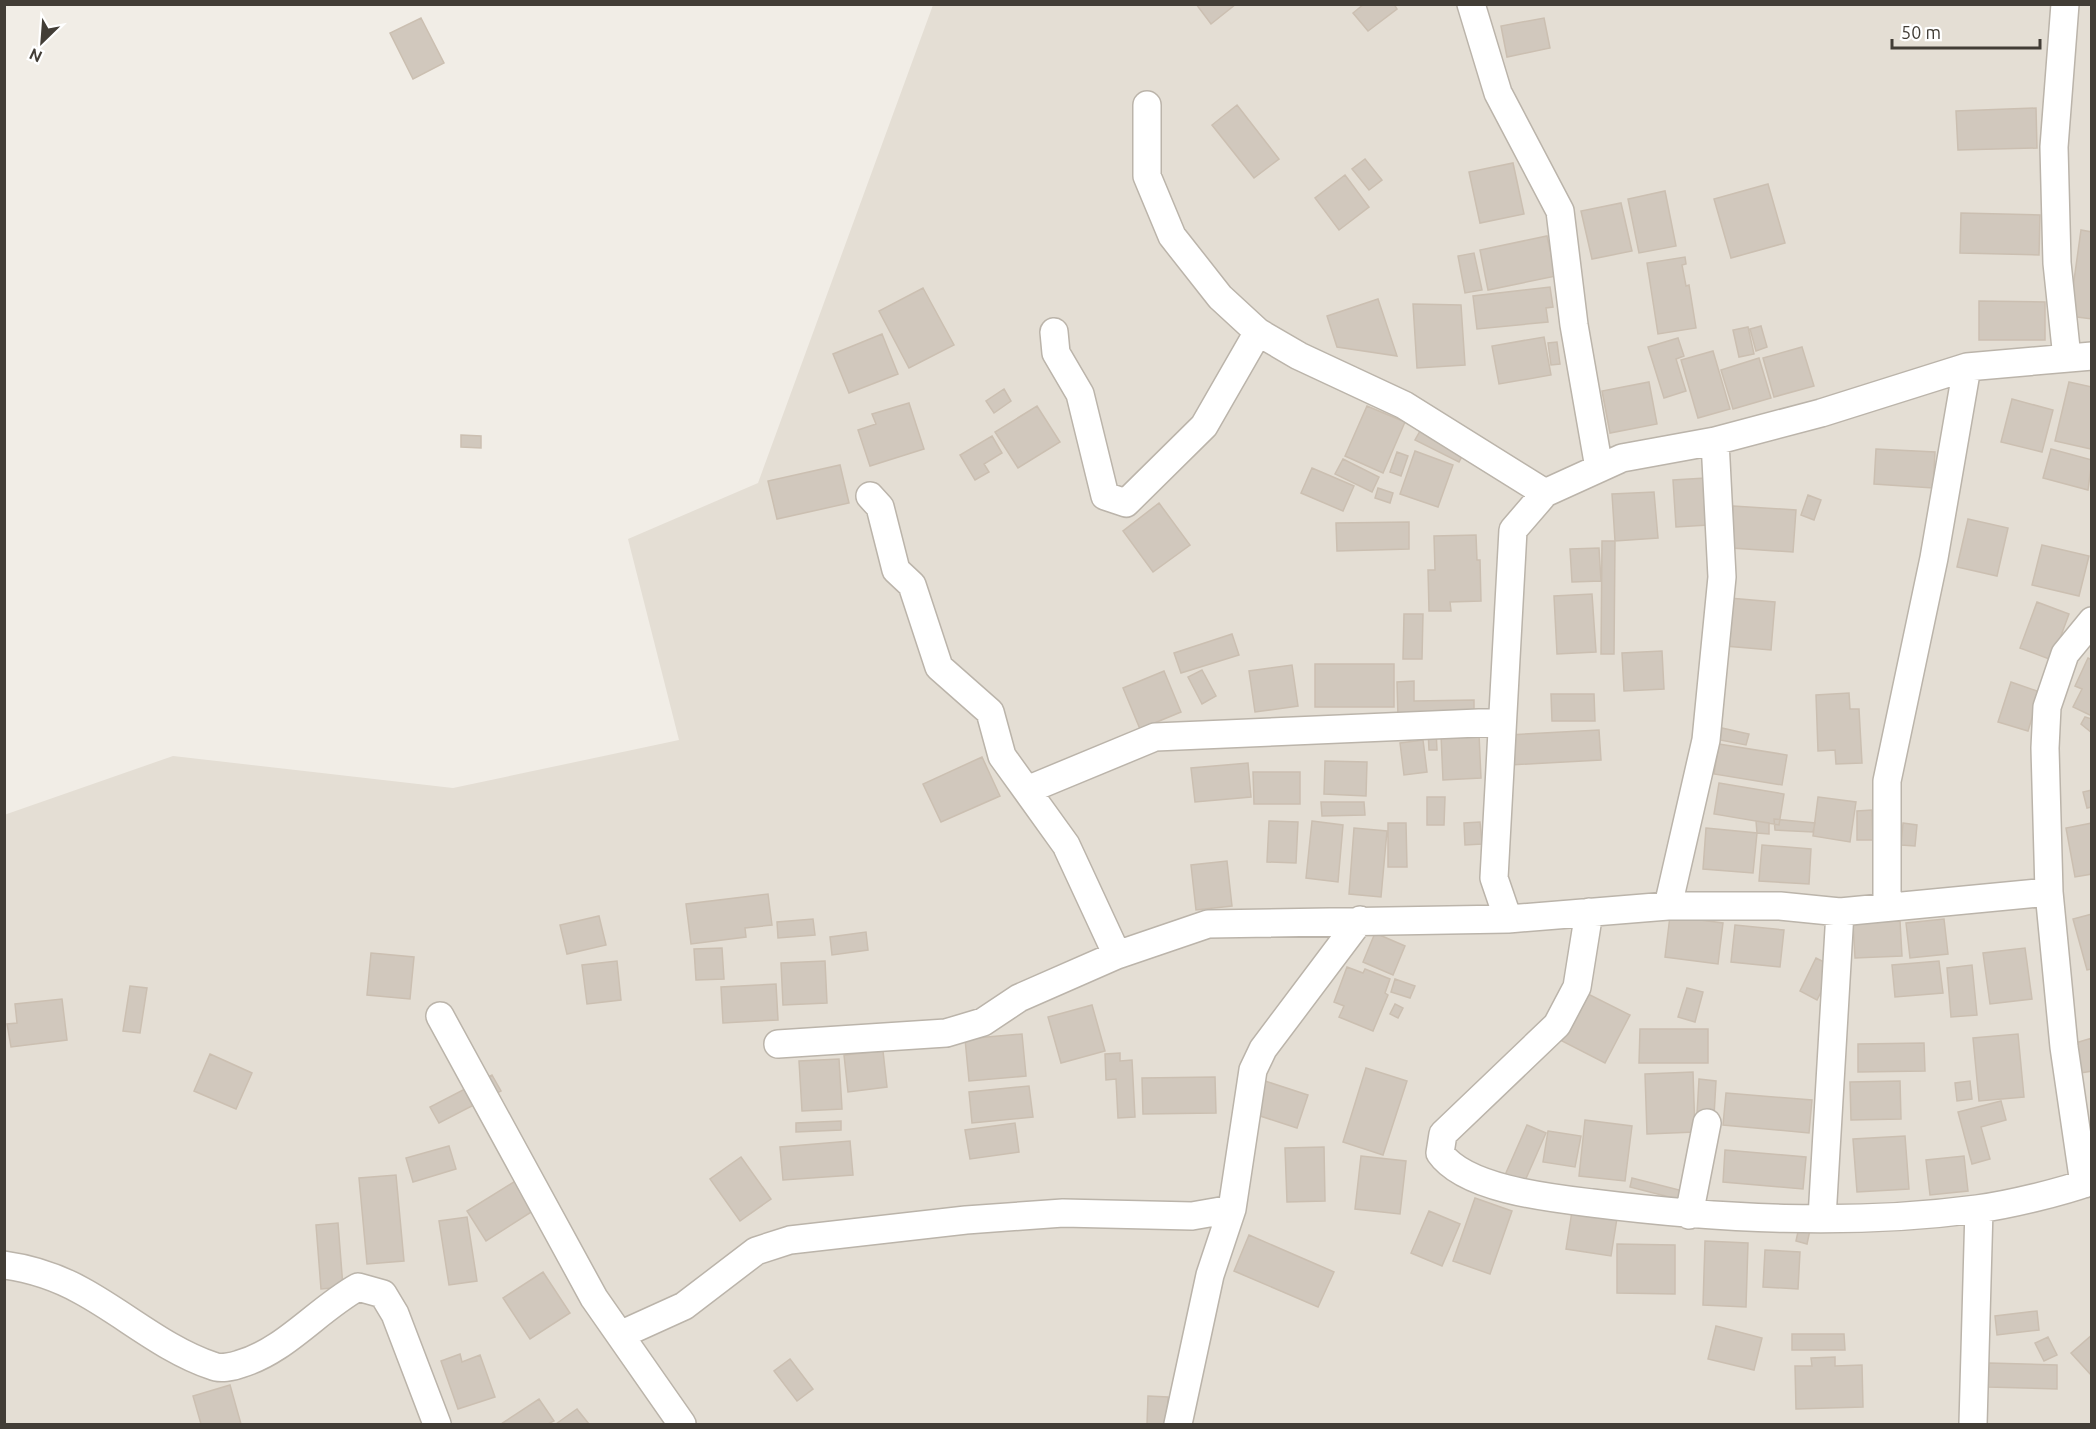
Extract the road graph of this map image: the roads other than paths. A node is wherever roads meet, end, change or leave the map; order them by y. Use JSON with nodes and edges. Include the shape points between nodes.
{"nodes":[{"id":1,"x":1471,"y":4,"type":"edge"},
{"id":2,"x":2065,"y":4,"type":"edge"},
{"id":3,"x":1147,"y":105,"type":"dead end"},
{"id":4,"x":1054,"y":332,"type":"dead end"},
{"id":5,"x":1258,"y":332,"type":"junction"},
{"id":6,"x":2079,"y":357,"type":"edge"},
{"id":7,"x":1967,"y":368,"type":"junction"},
{"id":8,"x":1715,"y":441,"type":"junction"},
{"id":9,"x":1599,"y":468,"type":"junction"},
{"id":10,"x":1545,"y":493,"type":"junction"},
{"id":11,"x":870,"y":496,"type":"dead end"},
{"id":12,"x":2091,"y":621,"type":"edge"},
{"id":13,"x":1502,"y":722,"type":"junction"},
{"id":14,"x":1027,"y":790,"type":"junction"},
{"id":15,"x":2049,"y":892,"type":"junction"},
{"id":16,"x":1668,"y":906,"type":"junction"},
{"id":17,"x":1887,"y":908,"type":"junction"},
{"id":18,"x":1589,"y":912,"type":"junction"},
{"id":19,"x":1840,"y":912,"type":"junction"},
{"id":20,"x":1508,"y":919,"type":"junction"},
{"id":21,"x":1360,"y":920,"type":"junction"},
{"id":22,"x":1117,"y":955,"type":"junction"},
{"id":23,"x":440,"y":1016,"type":"dead end"},
{"id":24,"x":778,"y":1044,"type":"dead end"},
{"id":25,"x":1707,"y":1123,"type":"dead end"},
{"id":26,"x":2087,"y":1182,"type":"edge"},
{"id":27,"x":1232,"y":1209,"type":"junction"},
{"id":28,"x":1979,"y":1209,"type":"junction"},
{"id":29,"x":1689,"y":1215,"type":"junction"},
{"id":30,"x":1822,"y":1218,"type":"junction"},
{"id":31,"x":4,"y":1265,"type":"edge"},
{"id":32,"x":620,"y":1335,"type":"junction"},
{"id":33,"x":437,"y":1425,"type":"edge"},
{"id":34,"x":682,"y":1425,"type":"edge"},
{"id":35,"x":1178,"y":1425,"type":"edge"},
{"id":36,"x":1973,"y":1425,"type":"edge"}],
"edges":[{"from":1,"to":9,"type":"street","via":[[1498,93],[1560,211],[1574,325]]},
{"from":2,"to":6,"type":"street","via":[[2054,147],[2057,263]]},
{"from":3,"to":5,"type":"street","via":[[1147,176],[1172,236],[1220,297]]},
{"from":4,"to":5,"type":"street","via":[[1056,353],[1080,394],[1105,496],[1126,502],[1204,426]]},
{"from":5,"to":10,"type":"street","via":[[1299,356],[1404,405]]},
{"from":6,"to":7,"type":"street"},
{"from":7,"to":8,"type":"street"},
{"from":7,"to":17,"type":"street","via":[[1934,558],[1887,781]]},
{"from":8,"to":9,"type":"street","via":[[1622,458]]},
{"from":8,"to":16,"type":"street","via":[[1722,577],[1706,740]]},
{"from":9,"to":10,"type":"street"},
{"from":10,"to":13,"type":"street","via":[[1513,530]]},
{"from":11,"to":14,"type":"street","via":[[880,507],[896,570],[912,585],[939,668],[990,712],[1002,756]]},
{"from":12,"to":15,"type":"street","via":[[2065,654],[2047,707]]},
{"from":13,"to":14,"type":"street","via":[[1155,737]]},
{"from":13,"to":20,"type":"street","via":[[1494,878]]},
{"from":14,"to":22,"type":"street","via":[[1066,845]]},
{"from":15,"to":17,"type":"street"},
{"from":15,"to":26,"type":"street","via":[[2064,1047]]},
{"from":16,"to":18,"type":"street"},
{"from":16,"to":19,"type":"street","via":[[1780,906]]},
{"from":17,"to":19,"type":"street"},
{"from":18,"to":20,"type":"street"},
{"from":18,"to":29,"type":"street","via":[[1577,987],[1557,1025],[1443,1134],[1440,1153],[1446,1162],[1466,1174],[1527,1192]]},
{"from":19,"to":30,"type":"street"},
{"from":20,"to":21,"type":"street"},
{"from":21,"to":22,"type":"street","via":[[1208,924]]},
{"from":21,"to":27,"type":"street","via":[[1263,1049],[1253,1070]]},
{"from":22,"to":24,"type":"street","via":[[1019,998],[983,1022],[946,1034]]},
{"from":23,"to":32,"type":"street","via":[[594,1298]]},
{"from":25,"to":29,"type":"street"},
{"from":26,"to":28,"type":"street"},
{"from":27,"to":32,"type":"street","via":[[1192,1216],[1063,1213],[790,1240],[756,1251],[684,1306]]},
{"from":27,"to":35,"type":"street","via":[[1210,1275]]},
{"from":28,"to":30,"type":"street"},
{"from":28,"to":36,"type":"street"},
{"from":29,"to":30,"type":"street"},
{"from":31,"to":33,"type":"street","via":[[37,1270],[82,1291],[155,1337],[215,1368],[239,1365],[269,1352],[358,1287],[382,1294],[395,1314]]},
{"from":32,"to":34,"type":"street"}]}
